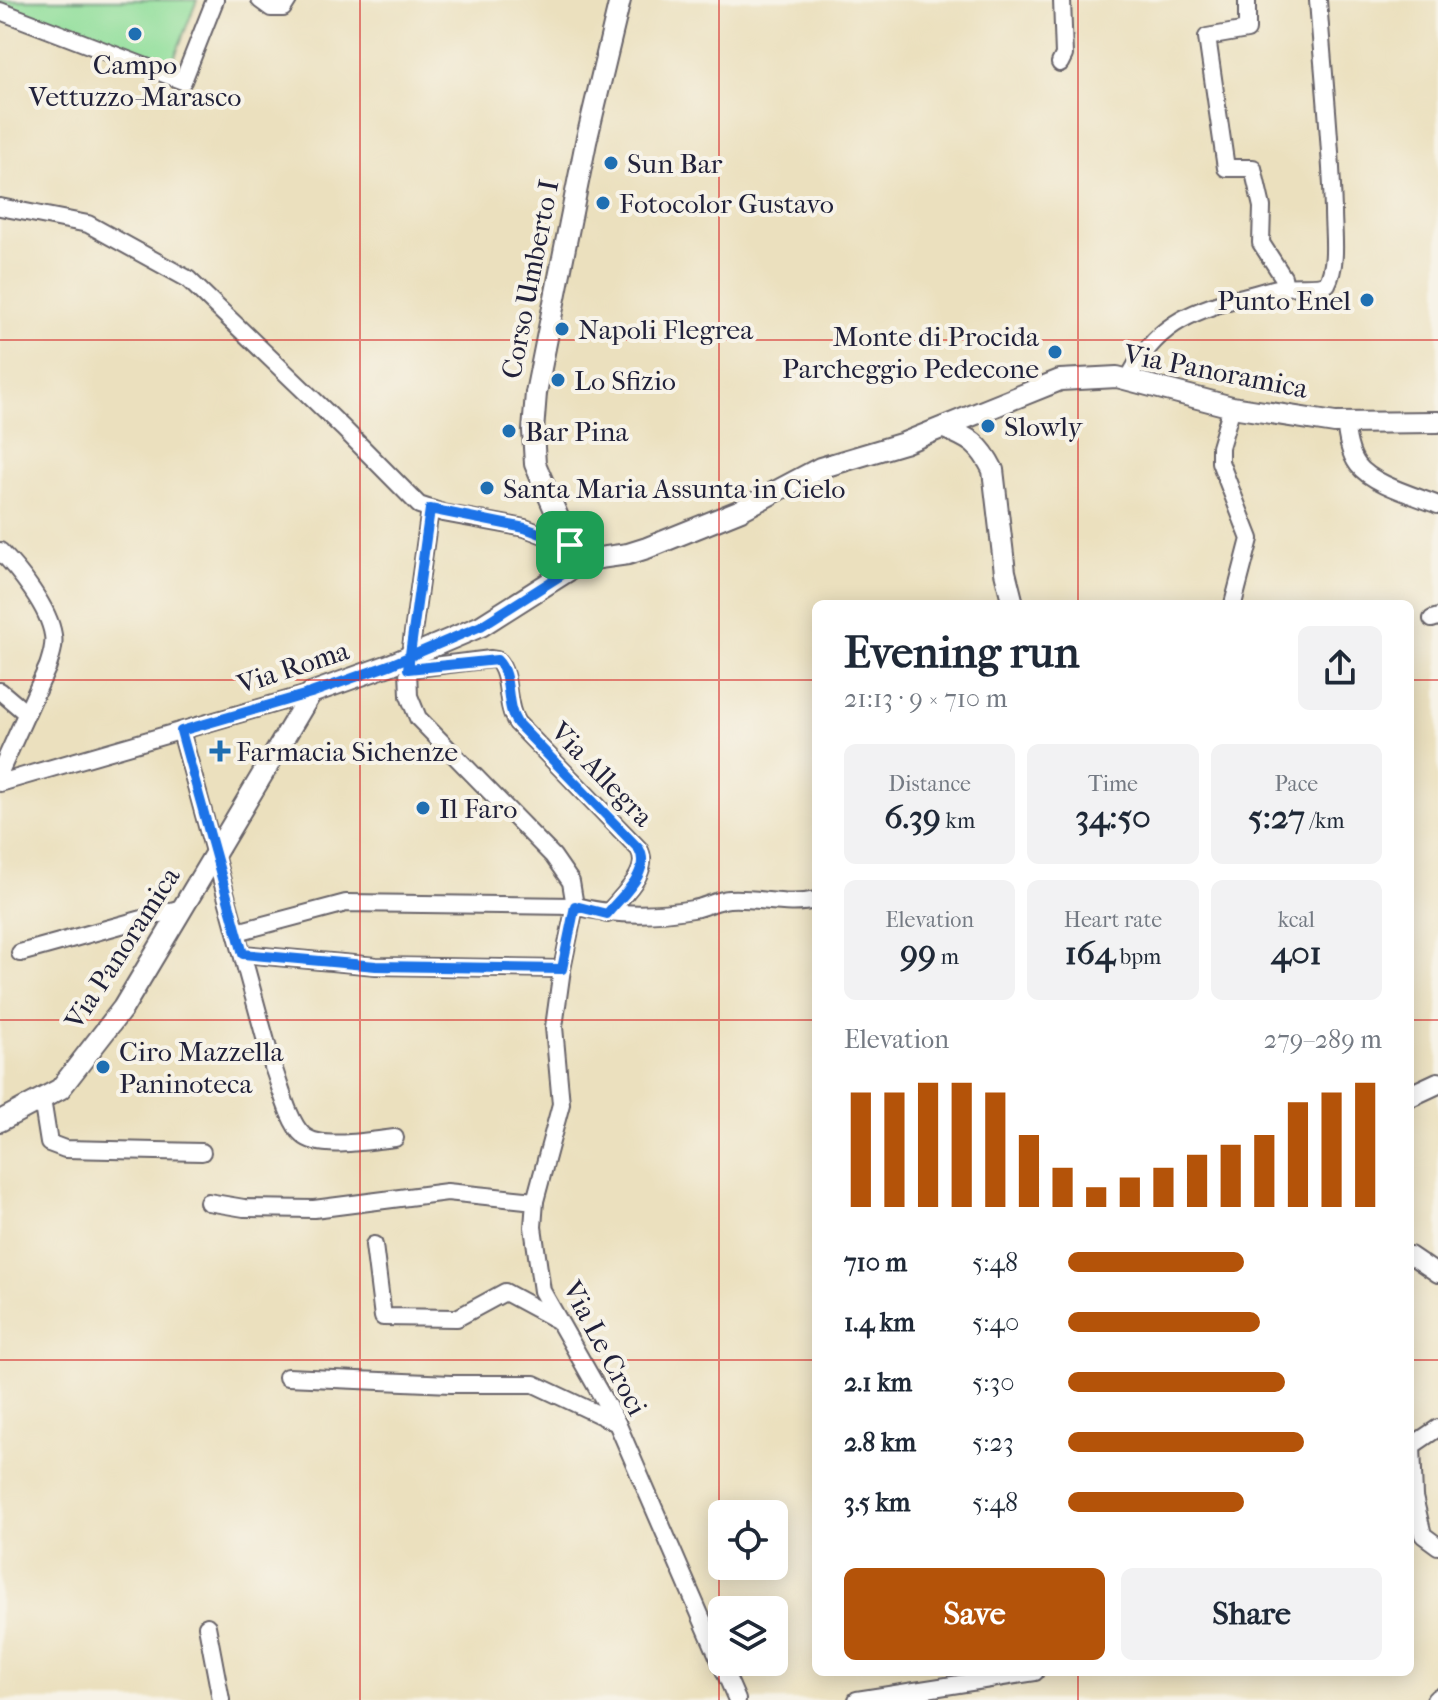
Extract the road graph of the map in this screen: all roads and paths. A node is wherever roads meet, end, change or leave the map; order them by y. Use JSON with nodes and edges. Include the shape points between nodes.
{"nodes":[{"id":1,"x":215,"y":0,"type":"edge"},
{"id":2,"x":260,"y":0,"type":"edge"},
{"id":3,"x":288,"y":0,"type":"edge"},
{"id":4,"x":620,"y":0,"type":"edge"},
{"id":5,"x":1062,"y":0,"type":"edge"},
{"id":6,"x":1247,"y":0,"type":"edge"},
{"id":7,"x":1318,"y":0,"type":"edge"},
{"id":8,"x":0,"y":11,"type":"edge"},
{"id":9,"x":1060,"y":63,"type":"dead end"},
{"id":10,"x":0,"y":207,"type":"edge"},
{"id":11,"x":1285,"y":287,"type":"junction"},
{"id":12,"x":1128,"y":380,"type":"junction"},
{"id":13,"x":1232,"y":407,"type":"junction"},
{"id":14,"x":1319,"y":420,"type":"junction"},
{"id":15,"x":1345,"y":422,"type":"junction"},
{"id":16,"x":1438,"y":422,"type":"edge"},
{"id":17,"x":944,"y":428,"type":"junction"},
{"id":18,"x":1348,"y":444,"type":"junction"},
{"id":19,"x":1399,"y":489,"type":"junction"},
{"id":20,"x":1376,"y":494,"type":"dead end"},
{"id":21,"x":1438,"y":505,"type":"edge"},
{"id":22,"x":430,"y":509,"type":"junction"},
{"id":23,"x":570,"y":545,"type":"junction"},
{"id":24,"x":0,"y":551,"type":"edge"},
{"id":25,"x":585,"y":560,"type":"junction"},
{"id":26,"x":1012,"y":600,"type":"edge"},
{"id":27,"x":1234,"y":600,"type":"edge"},
{"id":28,"x":400,"y":666,"type":"junction"},
{"id":29,"x":0,"y":691,"type":"edge"},
{"id":30,"x":311,"y":693,"type":"junction"},
{"id":31,"x":26,"y":713,"type":"junction"},
{"id":32,"x":181,"y":731,"type":"junction"},
{"id":33,"x":0,"y":772,"type":"edge"},
{"id":34,"x":0,"y":783,"type":"edge"},
{"id":35,"x":215,"y":855,"type":"junction"},
{"id":36,"x":812,"y":900,"type":"edge"},
{"id":37,"x":575,"y":906,"type":"junction"},
{"id":38,"x":182,"y":908,"type":"junction"},
{"id":39,"x":607,"y":914,"type":"junction"},
{"id":40,"x":237,"y":932,"type":"junction"},
{"id":41,"x":20,"y":953,"type":"dead end"},
{"id":42,"x":243,"y":954,"type":"junction"},
{"id":43,"x":562,"y":969,"type":"junction"},
{"id":44,"x":1438,"y":1083,"type":"edge"},
{"id":45,"x":1414,"y":1094,"type":"edge"},
{"id":46,"x":42,"y":1099,"type":"junction"},
{"id":47,"x":0,"y":1121,"type":"edge"},
{"id":48,"x":395,"y":1138,"type":"dead end"},
{"id":49,"x":202,"y":1152,"type":"dead end"},
{"id":50,"x":535,"y":1201,"type":"junction"},
{"id":51,"x":208,"y":1202,"type":"dead end"},
{"id":52,"x":374,"y":1245,"type":"dead end"},
{"id":53,"x":1414,"y":1258,"type":"edge"},
{"id":54,"x":1438,"y":1274,"type":"edge"},
{"id":55,"x":559,"y":1320,"type":"junction"},
{"id":56,"x":287,"y":1377,"type":"dead end"},
{"id":57,"x":617,"y":1423,"type":"junction"},
{"id":58,"x":1438,"y":1428,"type":"edge"},
{"id":59,"x":1414,"y":1444,"type":"edge"},
{"id":60,"x":1414,"y":1497,"type":"edge"},
{"id":61,"x":1438,"y":1546,"type":"edge"},
{"id":62,"x":207,"y":1626,"type":"dead end"},
{"id":63,"x":1010,"y":1676,"type":"edge"},
{"id":64,"x":221,"y":1700,"type":"edge"},
{"id":65,"x":737,"y":1700,"type":"edge"},
{"id":66,"x":857,"y":1700,"type":"edge"}],
"edges":[{"from":1,"to":8,"type":"street","via":[[183,81]]},
{"from":2,"to":3,"type":"street","via":[[271,8],[283,8]]},
{"from":4,"to":23,"type":"street","name":"Corso Umberto I","via":[[536,393],[535,464]]},
{"from":5,"to":9,"type":"street"},
{"from":6,"to":11,"type":"street","via":[[1247,30],[1207,37],[1226,168],[1253,168],[1262,207],[1261,243]]},
{"from":7,"to":11,"type":"street","via":[[1332,181],[1332,275],[1319,287]]},
{"from":10,"to":22,"type":"street","via":[[88,224],[188,279],[419,505]]},
{"from":11,"to":12,"type":"street","via":[[1185,316],[1162,332]]},
{"from":12,"to":13,"type":"street","name":"Via Panoramica"},
{"from":12,"to":17,"type":"street","name":"Via Panoramica","via":[[1060,380]]},
{"from":13,"to":14,"type":"street","name":"Via Panoramica"},
{"from":13,"to":27,"type":"street","via":[[1220,462],[1250,539]]},
{"from":14,"to":15,"type":"street","name":"Via Panoramica"},
{"from":14,"to":18,"type":"street"},
{"from":15,"to":16,"type":"street","name":"Via Panoramica"},
{"from":15,"to":18,"type":"street"},
{"from":17,"to":25,"type":"street","name":"Via Panoramica","via":[[820,468],[741,510],[647,548]]},
{"from":17,"to":26,"type":"street","via":[[969,438],[993,470]]},
{"from":18,"to":19,"type":"street","via":[[1359,467]]},
{"from":19,"to":20,"type":"street"},
{"from":19,"to":21,"type":"street"},
{"from":22,"to":23,"type":"street","via":[[525,528]]},
{"from":22,"to":28,"type":"street"},
{"from":23,"to":25,"type":"street","name":"Corso Umberto I"},
{"from":24,"to":31,"type":"street","via":[[38,599],[53,633],[48,666]]},
{"from":25,"to":28,"type":"street","name":"Via Roma","bridge":true,"via":[[481,626]]},
{"from":28,"to":30,"type":"street","name":"Via Roma"},
{"from":28,"to":37,"type":"street","via":[[418,718],[553,856],[571,882]]},
{"from":28,"to":39,"type":"street","name":"Via Allegra","via":[[491,659],[504,667],[517,723],[644,858],[642,870]]},
{"from":29,"to":31,"type":"street"},
{"from":30,"to":32,"type":"street","name":"Via Roma"},
{"from":30,"to":35,"type":"street","name":"Via Panoramica"},
{"from":31,"to":33,"type":"street"},
{"from":32,"to":34,"type":"street","name":"Via Roma"},
{"from":32,"to":35,"type":"street"},
{"from":35,"to":38,"type":"street","name":"Via Panoramica"},
{"from":35,"to":40,"type":"street"},
{"from":36,"to":39,"type":"street","via":[[727,899],[660,915]]},
{"from":37,"to":39,"type":"street"},
{"from":37,"to":40,"type":"street","via":[[346,903]]},
{"from":37,"to":43,"type":"street","name":"Via Le Croci"},
{"from":38,"to":41,"type":"street"},
{"from":38,"to":46,"type":"street","name":"Via Panoramica","via":[[123,1008],[60,1089]]},
{"from":40,"to":42,"type":"street"},
{"from":42,"to":43,"type":"street","via":[[376,966]]},
{"from":42,"to":48,"type":"street","via":[[273,1067],[303,1136],[321,1144]]},
{"from":43,"to":50,"type":"street","name":"Via Le Croci","via":[[554,1027],[561,1104]]},
{"from":44,"to":45,"type":"street"},
{"from":46,"to":47,"type":"street","name":"Via Panoramica"},
{"from":46,"to":49,"type":"street","via":[[49,1143],[65,1149]]},
{"from":50,"to":51,"type":"street","via":[[447,1192],[314,1209]]},
{"from":50,"to":55,"type":"street","name":"Via Le Croci","via":[[533,1227],[542,1291]]},
{"from":52,"to":55,"type":"street","via":[[383,1317],[457,1318],[505,1292]]},
{"from":53,"to":54,"type":"street"},
{"from":55,"to":57,"type":"street","name":"Via Le Croci"},
{"from":56,"to":57,"type":"street","via":[[534,1384]]},
{"from":57,"to":65,"type":"street","name":"Via Le Croci"},
{"from":58,"to":59,"type":"street"},
{"from":60,"to":61,"type":"street","via":[[1423,1535]]},
{"from":62,"to":64,"type":"street"},
{"from":63,"to":66,"type":"street"}]}
